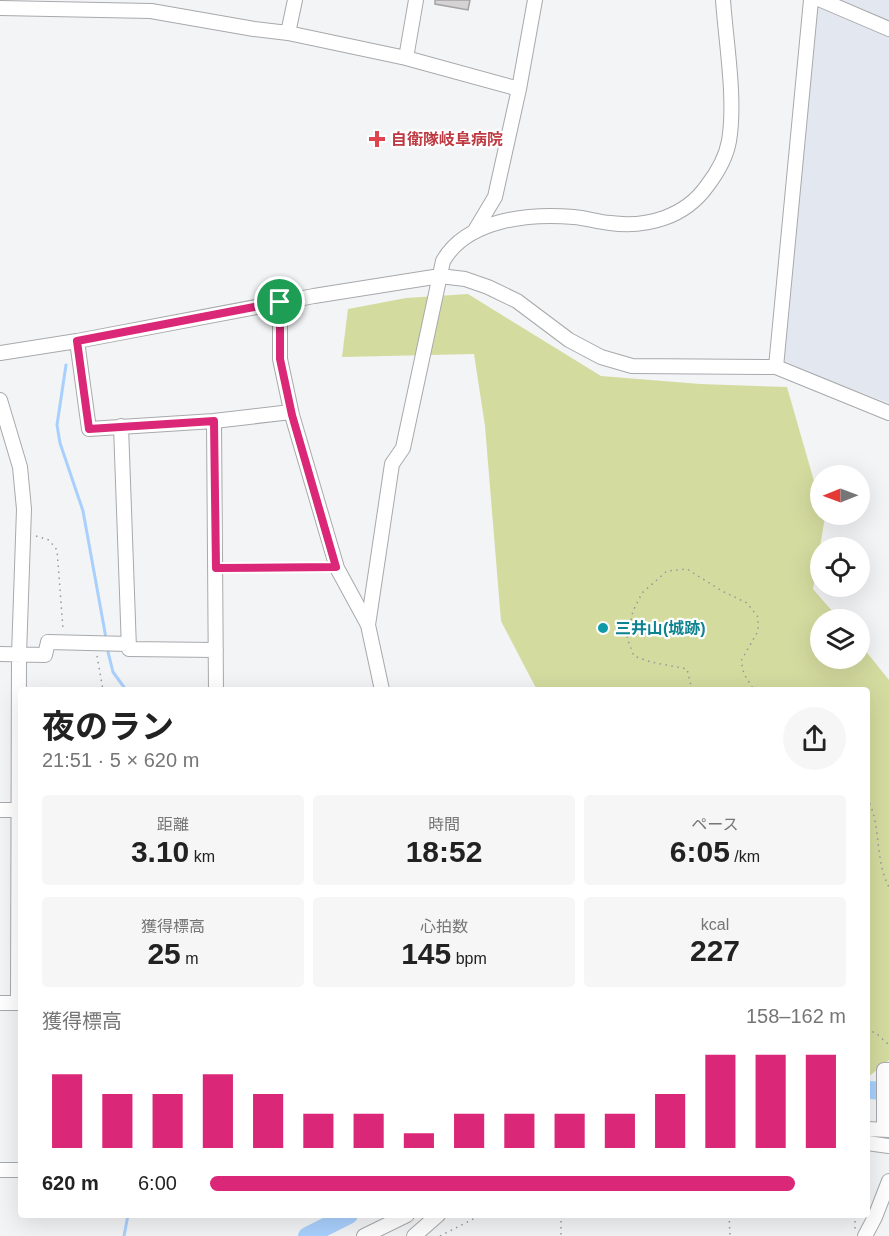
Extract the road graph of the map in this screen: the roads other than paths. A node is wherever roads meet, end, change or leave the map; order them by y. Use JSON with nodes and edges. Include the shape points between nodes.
{"nodes":[{"id":1,"x":294,"y":0,"type":"edge"},
{"id":2,"x":417,"y":0,"type":"edge"},
{"id":3,"x":535,"y":0,"type":"edge"},
{"id":4,"x":723,"y":0,"type":"edge"},
{"id":5,"x":812,"y":0,"type":"edge"},
{"id":6,"x":821,"y":0,"type":"edge"},
{"id":7,"x":0,"y":8,"type":"edge"},
{"id":8,"x":888,"y":26,"type":"edge"},
{"id":9,"x":288,"y":33,"type":"junction"},
{"id":10,"x":406,"y":58,"type":"junction"},
{"id":11,"x":519,"y":89,"type":"junction"},
{"id":12,"x":474,"y":232,"type":"junction"},
{"id":13,"x":440,"y":276,"type":"junction"},
{"id":14,"x":280,"y":302,"type":"junction"},
{"id":15,"x":77,"y":341,"type":"junction"},
{"id":16,"x":0,"y":353,"type":"edge"},
{"id":17,"x":776,"y":367,"type":"junction"},
{"id":18,"x":0,"y":400,"type":"edge"},
{"id":19,"x":291,"y":412,"type":"junction"},
{"id":20,"x":889,"y":413,"type":"edge"},
{"id":21,"x":214,"y":421,"type":"junction"},
{"id":22,"x":121,"y":426,"type":"junction"},
{"id":23,"x":368,"y":625,"type":"junction"},
{"id":24,"x":129,"y":644,"type":"junction"},
{"id":25,"x":216,"y":650,"type":"junction"},
{"id":26,"x":0,"y":654,"type":"edge"},
{"id":27,"x":20,"y":655,"type":"junction"},
{"id":28,"x":20,"y":687,"type":"edge"},
{"id":29,"x":216,"y":687,"type":"edge"},
{"id":30,"x":381,"y":687,"type":"edge"},
{"id":31,"x":0,"y":810,"type":"edge"},
{"id":32,"x":18,"y":810,"type":"edge"},
{"id":33,"x":0,"y":1003,"type":"edge"},
{"id":34,"x":18,"y":1003,"type":"edge"},
{"id":35,"x":887,"y":1070,"type":"edge"},
{"id":36,"x":870,"y":1129,"type":"edge"},
{"id":37,"x":887,"y":1130,"type":"edge"},
{"id":38,"x":870,"y":1143,"type":"edge"},
{"id":39,"x":889,"y":1146,"type":"edge"},
{"id":40,"x":0,"y":1170,"type":"edge"},
{"id":41,"x":18,"y":1170,"type":"edge"},
{"id":42,"x":889,"y":1181,"type":"edge"},
{"id":43,"x":889,"y":1205,"type":"edge"},
{"id":44,"x":397,"y":1218,"type":"edge"},
{"id":45,"x":435,"y":1218,"type":"edge"},
{"id":46,"x":364,"y":1236,"type":"edge"},
{"id":47,"x":414,"y":1236,"type":"edge"},
{"id":48,"x":865,"y":1236,"type":"edge"},
{"id":49,"x":874,"y":1236,"type":"edge"}],
"edges":[{"from":1,"to":9,"type":"street"},
{"from":2,"to":10,"type":"street"},
{"from":3,"to":11,"type":"street"},
{"from":4,"to":12,"type":"street","via":[[729,139],[726,155],[701,195],[684,209],[649,223],[612,224],[536,216]]},
{"from":5,"to":17,"type":"street"},
{"from":6,"to":8,"type":"street"},
{"from":7,"to":9,"type":"street","via":[[152,11]]},
{"from":9,"to":10,"type":"street"},
{"from":10,"to":11,"type":"street"},
{"from":11,"to":12,"type":"street","via":[[495,197]]},
{"from":12,"to":13,"type":"street","via":[[450,249],[442,261]]},
{"from":13,"to":14,"type":"street"},
{"from":13,"to":17,"type":"street","via":[[488,287],[517,301],[569,340],[601,357],[632,366]]},
{"from":13,"to":23,"type":"street","via":[[403,448],[392,464]]},
{"from":14,"to":15,"type":"street"},
{"from":14,"to":19,"type":"street","via":[[280,359]]},
{"from":15,"to":16,"type":"street"},
{"from":15,"to":22,"type":"street","via":[[89,429]]},
{"from":17,"to":20,"type":"street"},
{"from":18,"to":27,"type":"street","via":[[22,481]]},
{"from":19,"to":21,"type":"street"},
{"from":19,"to":23,"type":"street","via":[[336,567]]},
{"from":21,"to":22,"type":"street"},
{"from":21,"to":25,"type":"street"},
{"from":22,"to":24,"type":"street"},
{"from":23,"to":30,"type":"street"},
{"from":24,"to":25,"type":"street","via":[[129,650]]},
{"from":24,"to":27,"type":"street","via":[[48,642],[45,655]]},
{"from":25,"to":29,"type":"street"},
{"from":26,"to":27,"type":"street"},
{"from":27,"to":28,"type":"street"},
{"from":31,"to":32,"type":"street"},
{"from":33,"to":34,"type":"street"},
{"from":35,"to":37,"type":"street"},
{"from":36,"to":37,"type":"street"},
{"from":38,"to":39,"type":"street"},
{"from":40,"to":41,"type":"street"},
{"from":42,"to":48,"type":"street"},
{"from":43,"to":49,"type":"street"},
{"from":44,"to":46,"type":"street"},
{"from":45,"to":47,"type":"street"}]}
